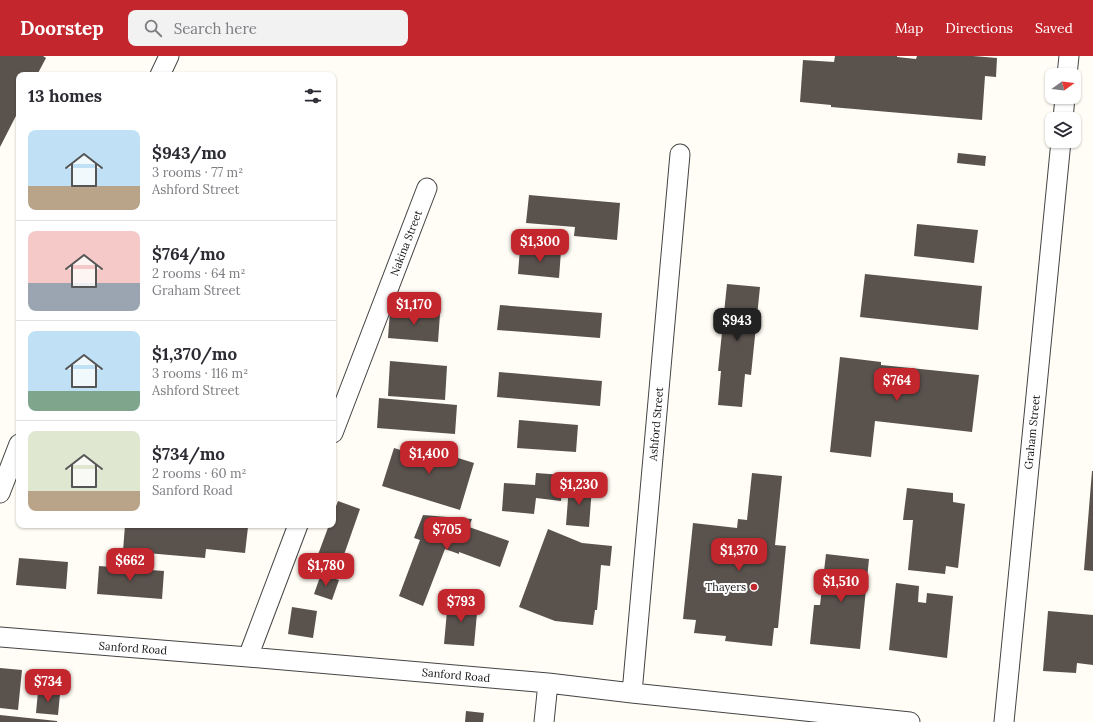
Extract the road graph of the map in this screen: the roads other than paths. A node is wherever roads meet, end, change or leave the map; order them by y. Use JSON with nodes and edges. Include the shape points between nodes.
{"nodes":[{"id":1,"x":169,"y":56,"type":"edge"},
{"id":2,"x":1069,"y":56,"type":"edge"},
{"id":3,"x":1068,"y":68,"type":"edge"},
{"id":4,"x":161,"y":72,"type":"edge"},
{"id":5,"x":1060,"y":148,"type":"edge"},
{"id":6,"x":680,"y":154,"type":"dead end"},
{"id":7,"x":427,"y":188,"type":"dead end"},
{"id":8,"x":336,"y":425,"type":"edge"},
{"id":9,"x":16,"y":452,"type":"edge"},
{"id":10,"x":0,"y":494,"type":"edge"},
{"id":11,"x":297,"y":528,"type":"edge"},
{"id":12,"x":0,"y":638,"type":"edge"},
{"id":13,"x":248,"y":657,"type":"junction"},
{"id":14,"x":548,"y":682,"type":"junction"},
{"id":15,"x":632,"y":693,"type":"junction"},
{"id":16,"x":544,"y":722,"type":"edge"},
{"id":17,"x":910,"y":722,"type":"edge"},
{"id":18,"x":1004,"y":722,"type":"edge"}],
"edges":[{"from":1,"to":4,"type":"street"},
{"from":2,"to":3,"type":"street"},
{"from":5,"to":18,"type":"street","name":"Graham Street"},
{"from":6,"to":15,"type":"street","name":"Ashford Street"},
{"from":7,"to":8,"type":"street","name":"Nakina Street"},
{"from":9,"to":10,"type":"street"},
{"from":11,"to":13,"type":"street"},
{"from":12,"to":13,"type":"street","name":"Sanford Road"},
{"from":13,"to":14,"type":"street","name":"Sanford Road"},
{"from":14,"to":15,"type":"street","name":"Sanford Road"},
{"from":14,"to":16,"type":"street"},
{"from":15,"to":17,"type":"street","name":"Sanford Road"}]}
